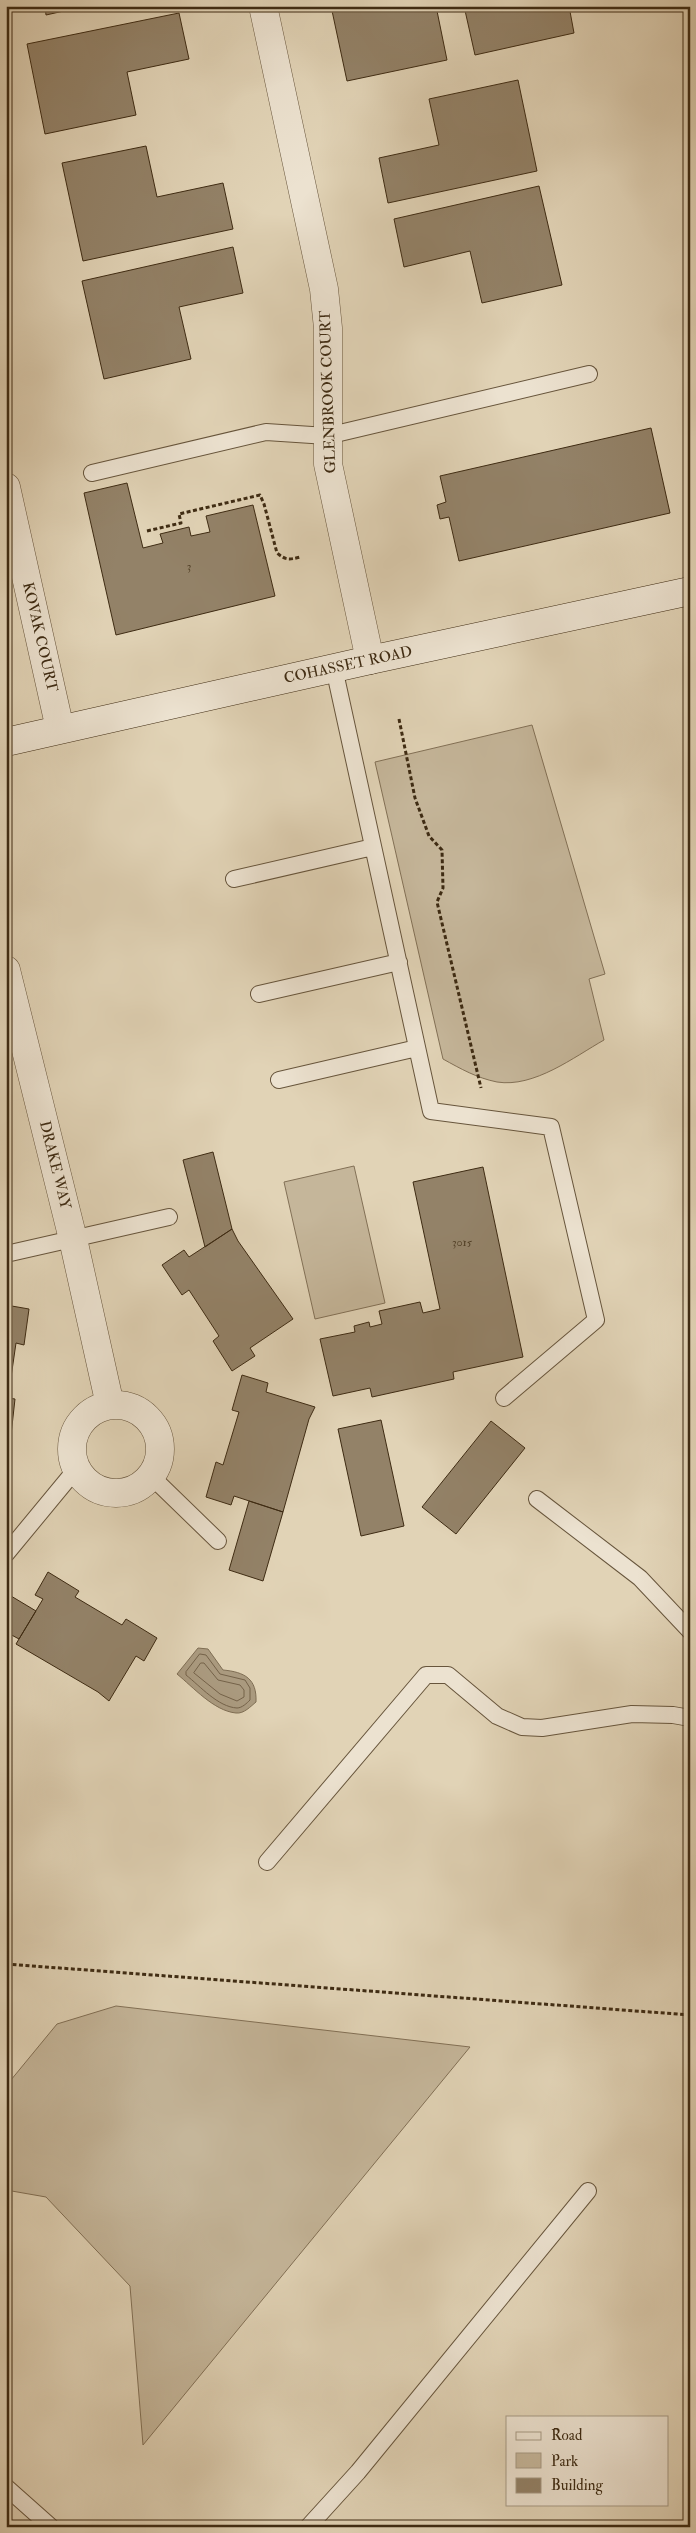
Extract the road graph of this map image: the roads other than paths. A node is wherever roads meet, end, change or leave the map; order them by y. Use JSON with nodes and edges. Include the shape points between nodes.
{"nodes":[{"id":1,"x":263,"y":6,"type":"edge"},
{"id":2,"x":590,"y":374,"type":"dead end"},
{"id":3,"x":327,"y":436,"type":"junction"},
{"id":4,"x":92,"y":473,"type":"dead end"},
{"id":5,"x":6,"y":487,"type":"edge"},
{"id":6,"x":690,"y":591,"type":"edge"},
{"id":7,"x":370,"y":660,"type":"junction"},
{"id":8,"x":334,"y":668,"type":"junction"},
{"id":9,"x":60,"y":729,"type":"junction"},
{"id":10,"x":6,"y":742,"type":"edge"},
{"id":11,"x":373,"y":847,"type":"junction"},
{"id":12,"x":234,"y":879,"type":"dead end"},
{"id":13,"x":399,"y":962,"type":"junction"},
{"id":14,"x":6,"y":970,"type":"edge"},
{"id":15,"x":259,"y":994,"type":"dead end"},
{"id":16,"x":417,"y":1048,"type":"junction"},
{"id":17,"x":279,"y":1080,"type":"dead end"},
{"id":18,"x":169,"y":1217,"type":"dead end"},
{"id":19,"x":73,"y":1239,"type":"junction"},
{"id":20,"x":6,"y":1254,"type":"edge"},
{"id":21,"x":504,"y":1398,"type":"dead end"},
{"id":22,"x":110,"y":1405,"type":"junction"},
{"id":23,"x":77,"y":1468,"type":"junction"},
{"id":24,"x":150,"y":1476,"type":"junction"},
{"id":25,"x":538,"y":1498,"type":"dead end"},
{"id":26,"x":218,"y":1540,"type":"dead end"},
{"id":27,"x":6,"y":1554,"type":"edge"},
{"id":28,"x":690,"y":1631,"type":"edge"},
{"id":29,"x":690,"y":1718,"type":"edge"},
{"id":30,"x":268,"y":1862,"type":"dead end"},
{"id":31,"x":588,"y":2190,"type":"dead end"},
{"id":32,"x":6,"y":2487,"type":"edge"},
{"id":33,"x":51,"y":2527,"type":"edge"},
{"id":34,"x":308,"y":2527,"type":"edge"}],
"edges":[{"from":1,"to":3,"type":"street","name":"GLENBROOK COURT","via":[[324,289],[328,328]]},
{"from":2,"to":3,"type":"lane"},
{"from":3,"to":4,"type":"lane","via":[[266,432]]},
{"from":3,"to":7,"type":"street","name":"GLENBROOK COURT","via":[[328,464]]},
{"from":5,"to":9,"type":"street","name":"KOVAK COURT"},
{"from":6,"to":7,"type":"street","name":"COHASSET ROAD"},
{"from":7,"to":8,"type":"street","name":"COHASSET ROAD"},
{"from":8,"to":9,"type":"street","name":"COHASSET ROAD"},
{"from":8,"to":11,"type":"lane"},
{"from":9,"to":10,"type":"street","name":"COHASSET ROAD"},
{"from":11,"to":12,"type":"lane"},
{"from":11,"to":13,"type":"lane"},
{"from":13,"to":15,"type":"lane"},
{"from":13,"to":16,"type":"lane"},
{"from":14,"to":19,"type":"street","name":"DRAKE WAY"},
{"from":16,"to":17,"type":"lane"},
{"from":16,"to":21,"type":"lane","via":[[431,1111],[551,1126],[596,1320]]},
{"from":18,"to":19,"type":"lane"},
{"from":19,"to":20,"type":"lane"},
{"from":19,"to":22,"type":"street","name":"DRAKE WAY"},
{"from":22,"to":23,"type":"street","via":[[97,1409],[78,1428],[73,1441]]},
{"from":22,"to":24,"type":"street","via":[[139,1411],[150,1420],[158,1434],[158,1463]]},
{"from":23,"to":24,"type":"street","via":[[85,1480],[111,1492],[133,1489]]},
{"from":23,"to":27,"type":"lane"},
{"from":24,"to":26,"type":"lane"},
{"from":25,"to":28,"type":"lane","via":[[640,1578]]},
{"from":29,"to":30,"type":"lane","via":[[632,1714],[542,1728],[522,1728],[497,1716],[448,1675],[426,1675]]},
{"from":31,"to":34,"type":"lane","via":[[358,2472]]},
{"from":32,"to":33,"type":"lane"}]}
